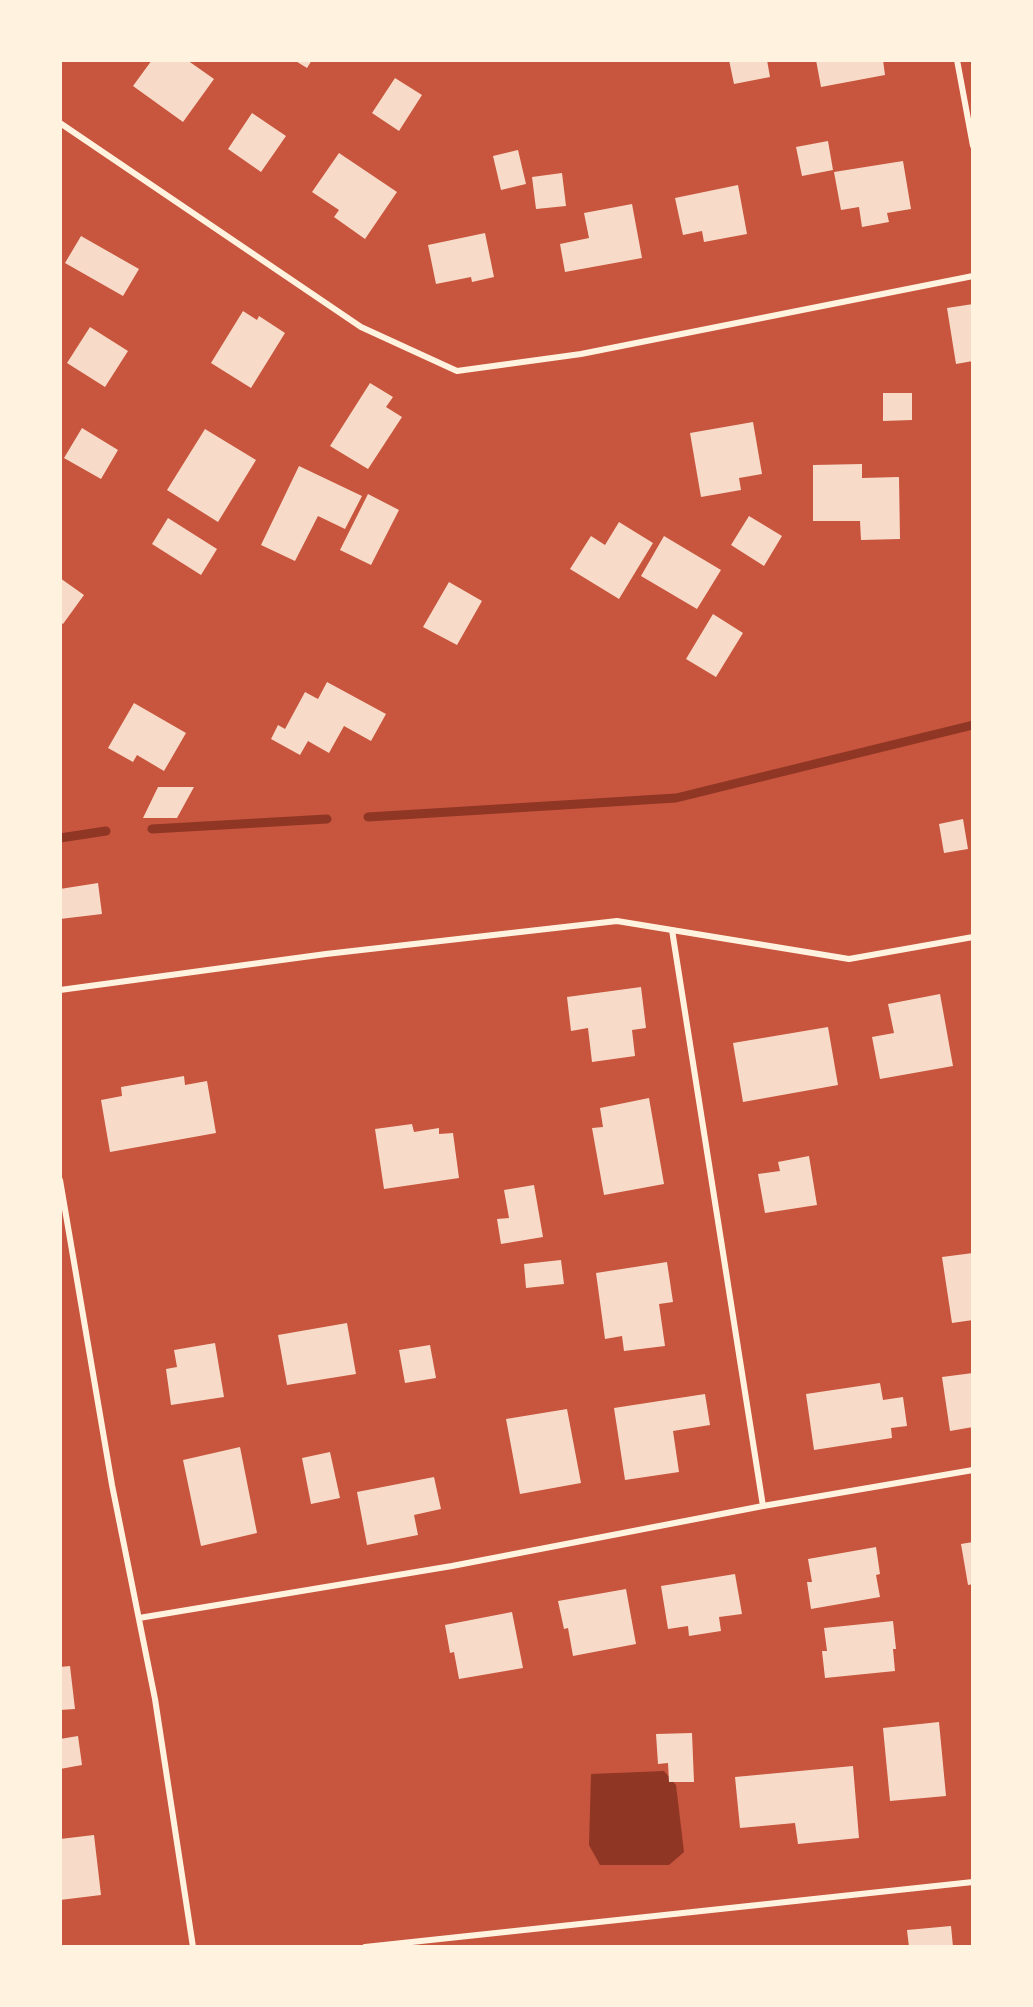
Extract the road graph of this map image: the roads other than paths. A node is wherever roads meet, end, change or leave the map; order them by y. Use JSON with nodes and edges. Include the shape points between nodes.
{"nodes":[{"id":1,"x":957,"y":60,"type":"edge"},
{"id":2,"x":60,"y":123,"type":"edge"},
{"id":3,"x":973,"y":146,"type":"edge"},
{"id":4,"x":973,"y":276,"type":"edge"},
{"id":5,"x":672,"y":930,"type":"junction"},
{"id":6,"x":973,"y":937,"type":"edge"},
{"id":7,"x":60,"y":990,"type":"edge"},
{"id":8,"x":60,"y":1180,"type":"edge"},
{"id":9,"x":973,"y":1470,"type":"edge"},
{"id":10,"x":763,"y":1506,"type":"junction"},
{"id":11,"x":139,"y":1618,"type":"junction"},
{"id":12,"x":973,"y":1882,"type":"edge"},
{"id":13,"x":193,"y":1947,"type":"edge"},
{"id":14,"x":365,"y":1947,"type":"edge"}],
"edges":[{"from":1,"to":3,"type":"street"},
{"from":2,"to":4,"type":"street","via":[[362,327],[457,371],[580,354]]},
{"from":5,"to":6,"type":"street","via":[[849,959]]},
{"from":5,"to":7,"type":"street","via":[[616,921]]},
{"from":5,"to":10,"type":"street"},
{"from":8,"to":11,"type":"street"},
{"from":9,"to":10,"type":"street"},
{"from":10,"to":11,"type":"street","via":[[452,1566]]},
{"from":11,"to":13,"type":"street"},
{"from":12,"to":14,"type":"street"}]}
